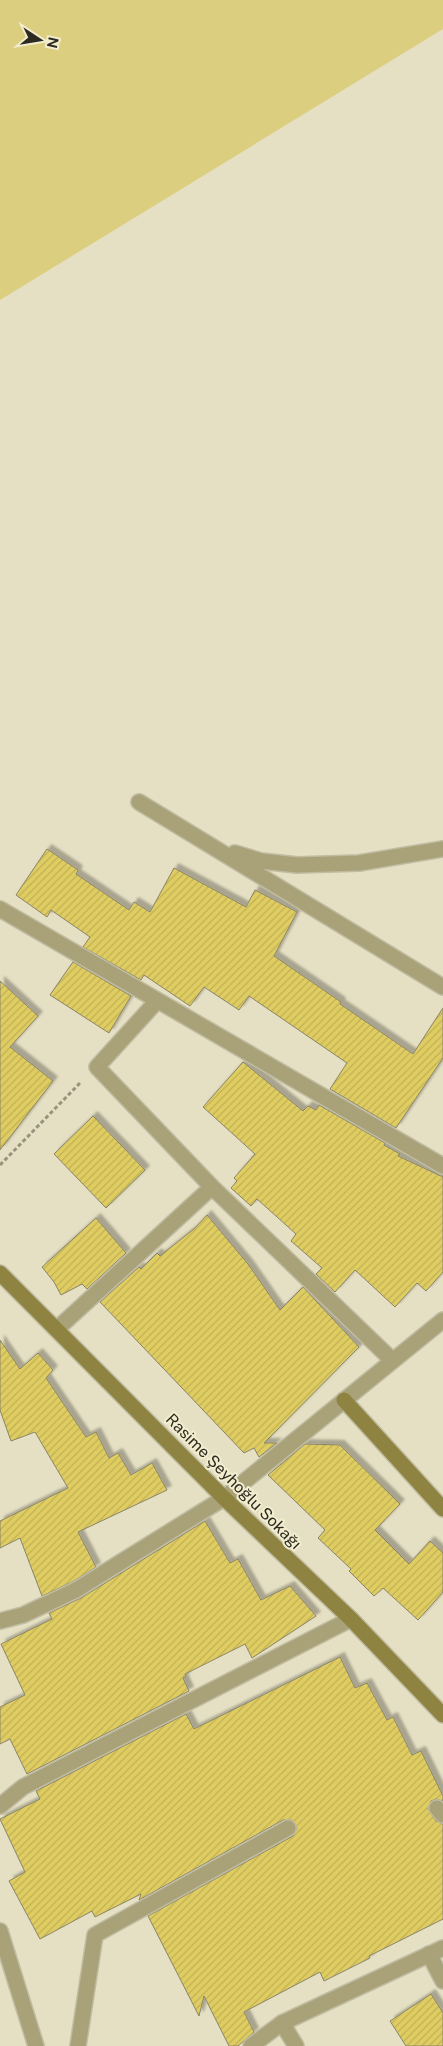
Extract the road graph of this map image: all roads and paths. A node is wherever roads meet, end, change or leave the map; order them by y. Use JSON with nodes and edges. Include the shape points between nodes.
{"nodes":[{"id":1,"x":139,"y":802,"type":"dead end"},
{"id":2,"x":209,"y":844,"type":"junction"},
{"id":3,"x":443,"y":849,"type":"edge"},
{"id":4,"x":0,"y":908,"type":"edge"},
{"id":5,"x":443,"y":987,"type":"edge"},
{"id":6,"x":157,"y":1001,"type":"junction"},
{"id":7,"x":97,"y":1067,"type":"junction"},
{"id":8,"x":0,"y":1165,"type":"edge"},
{"id":9,"x":443,"y":1166,"type":"edge"},
{"id":10,"x":212,"y":1187,"type":"junction"},
{"id":11,"x":0,"y":1273,"type":"edge"},
{"id":12,"x":443,"y":1320,"type":"edge"},
{"id":13,"x":57,"y":1329,"type":"junction"},
{"id":14,"x":392,"y":1360,"type":"junction"},
{"id":15,"x":344,"y":1400,"type":"junction"},
{"id":16,"x":224,"y":1498,"type":"junction"},
{"id":17,"x":443,"y":1509,"type":"edge"},
{"id":18,"x":351,"y":1620,"type":"junction"},
{"id":19,"x":0,"y":1621,"type":"edge"},
{"id":20,"x":443,"y":1715,"type":"edge"},
{"id":21,"x":0,"y":1806,"type":"edge"},
{"id":22,"x":288,"y":1828,"type":"dead end"},
{"id":23,"x":0,"y":1931,"type":"edge"},
{"id":24,"x":443,"y":1948,"type":"edge"},
{"id":25,"x":429,"y":1954,"type":"junction"},
{"id":26,"x":443,"y":1981,"type":"edge"},
{"id":27,"x":282,"y":2023,"type":"junction"},
{"id":28,"x":36,"y":2046,"type":"edge"},
{"id":29,"x":78,"y":2046,"type":"edge"},
{"id":30,"x":252,"y":2046,"type":"edge"},
{"id":31,"x":296,"y":2046,"type":"edge"}],
"edges":[{"from":1,"to":2,"type":"street"},
{"from":2,"to":3,"type":"street","via":[[261,861],[297,865],[359,863]]},
{"from":2,"to":5,"type":"street"},
{"from":4,"to":6,"type":"street"},
{"from":6,"to":7,"type":"street"},
{"from":6,"to":9,"type":"street"},
{"from":7,"to":8,"type":"path"},
{"from":7,"to":10,"type":"street"},
{"from":10,"to":13,"type":"street"},
{"from":10,"to":14,"type":"street"},
{"from":11,"to":13,"type":"main road","name":"Rasime Şeyhoğlu Sokağı"},
{"from":12,"to":14,"type":"street"},
{"from":13,"to":16,"type":"main road","name":"Rasime Şeyhoğlu Sokağı"},
{"from":14,"to":15,"type":"street"},
{"from":15,"to":16,"type":"street"},
{"from":15,"to":17,"type":"main road"},
{"from":16,"to":18,"type":"main road","name":"Rasime Şeyhoğlu Sokağı"},
{"from":16,"to":19,"type":"street","via":[[76,1590],[23,1615]]},
{"from":18,"to":20,"type":"main road","name":"Rasime Şeyhoğlu Sokağı"},
{"from":18,"to":21,"type":"street","via":[[23,1787]]},
{"from":22,"to":29,"type":"street","via":[[95,1935]]},
{"from":23,"to":28,"type":"street"},
{"from":24,"to":25,"type":"street"},
{"from":25,"to":26,"type":"street"},
{"from":25,"to":27,"type":"street"},
{"from":27,"to":30,"type":"street"},
{"from":27,"to":31,"type":"street"}]}
